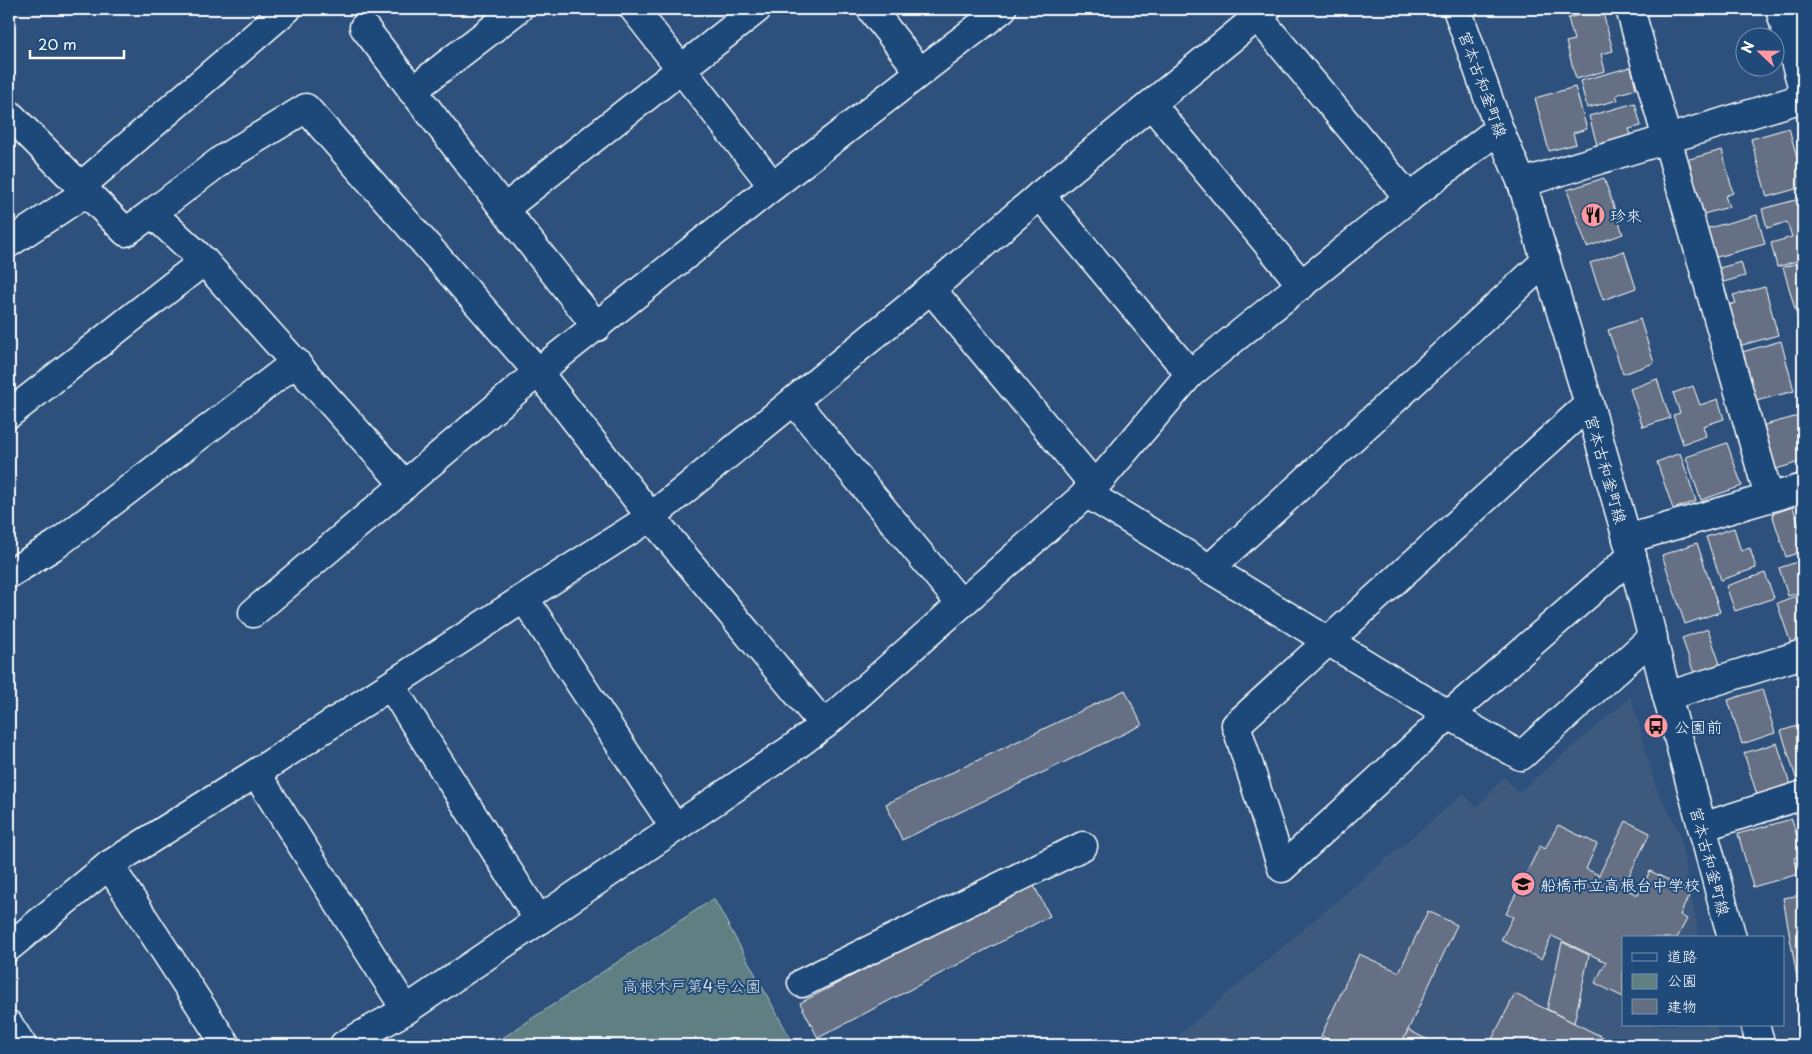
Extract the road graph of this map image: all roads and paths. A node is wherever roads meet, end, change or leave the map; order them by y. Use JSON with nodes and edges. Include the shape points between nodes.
{"nodes":[{"id":1,"x":287,"y":9,"type":"edge"},
{"id":2,"x":518,"y":9,"type":"edge"},
{"id":3,"x":634,"y":9,"type":"edge"},
{"id":4,"x":757,"y":9,"type":"edge"},
{"id":5,"x":871,"y":9,"type":"edge"},
{"id":6,"x":1002,"y":9,"type":"edge"},
{"id":7,"x":1457,"y":9,"type":"edge"},
{"id":8,"x":1630,"y":9,"type":"edge"},
{"id":9,"x":1780,"y":9,"type":"edge"},
{"id":10,"x":1262,"y":12,"type":"edge"},
{"id":11,"x":364,"y":27,"type":"dead end"},
{"id":12,"x":682,"y":69,"type":"junction"},
{"id":13,"x":920,"y":72,"type":"junction"},
{"id":14,"x":1803,"y":89,"type":"edge"},
{"id":15,"x":412,"y":91,"type":"junction"},
{"id":16,"x":1803,"y":98,"type":"edge"},
{"id":17,"x":1151,"y":104,"type":"junction"},
{"id":18,"x":9,"y":114,"type":"edge"},
{"id":19,"x":1499,"y":129,"type":"junction"},
{"id":20,"x":1667,"y":138,"type":"junction"},
{"id":21,"x":1522,"y":182,"type":"junction"},
{"id":22,"x":773,"y":186,"type":"junction"},
{"id":23,"x":83,"y":190,"type":"junction"},
{"id":24,"x":1040,"y":195,"type":"junction"},
{"id":25,"x":1409,"y":198,"type":"junction"},
{"id":26,"x":504,"y":210,"type":"junction"},
{"id":27,"x":152,"y":213,"type":"junction"},
{"id":28,"x":9,"y":243,"type":"edge"},
{"id":29,"x":204,"y":261,"type":"junction"},
{"id":30,"x":1546,"y":261,"type":"junction"},
{"id":31,"x":1302,"y":285,"type":"junction"},
{"id":32,"x":931,"y":289,"type":"junction"},
{"id":33,"x":597,"y":327,"type":"junction"},
{"id":34,"x":296,"y":362,"type":"junction"},
{"id":35,"x":538,"y":372,"type":"junction"},
{"id":36,"x":1190,"y":374,"type":"junction"},
{"id":37,"x":794,"y":400,"type":"junction"},
{"id":38,"x":1589,"y":404,"type":"junction"},
{"id":39,"x":9,"y":414,"type":"edge"},
{"id":40,"x":405,"y":484,"type":"junction"},
{"id":41,"x":1803,"y":488,"type":"edge"},
{"id":42,"x":1091,"y":490,"type":"junction"},
{"id":43,"x":1769,"y":497,"type":"junction"},
{"id":44,"x":651,"y":517,"type":"junction"},
{"id":45,"x":1629,"y":547,"type":"junction"},
{"id":46,"x":1209,"y":569,"type":"junction"},
{"id":47,"x":9,"y":574,"type":"edge"},
{"id":48,"x":524,"y":598,"type":"junction"},
{"id":49,"x":961,"y":604,"type":"junction"},
{"id":50,"x":253,"y":613,"type":"dead end"},
{"id":51,"x":1652,"y":637,"type":"junction"},
{"id":52,"x":1329,"y":641,"type":"junction"},
{"id":53,"x":1803,"y":654,"type":"edge"},
{"id":54,"x":391,"y":686,"type":"junction"},
{"id":55,"x":1666,"y":696,"type":"junction"},
{"id":56,"x":1450,"y":715,"type":"junction"},
{"id":57,"x":824,"y":725,"type":"junction"},
{"id":58,"x":256,"y":773,"type":"junction"},
{"id":59,"x":1803,"y":795,"type":"edge"},
{"id":60,"x":675,"y":828,"type":"junction"},
{"id":61,"x":1702,"y":828,"type":"junction"},
{"id":62,"x":1083,"y":846,"type":"dead end"},
{"id":63,"x":109,"y":865,"type":"junction"},
{"id":64,"x":539,"y":920,"type":"junction"},
{"id":65,"x":1731,"y":936,"type":"edge"},
{"id":66,"x":9,"y":947,"type":"edge"},
{"id":67,"x":802,"y":983,"type":"dead end"},
{"id":68,"x":406,"y":1010,"type":"junction"},
{"id":69,"x":9,"y":1025,"type":"edge"},
{"id":70,"x":1755,"y":1026,"type":"edge"},
{"id":71,"x":22,"y":1045,"type":"edge"},
{"id":72,"x":226,"y":1045,"type":"edge"},
{"id":73,"x":344,"y":1045,"type":"edge"},
{"id":74,"x":1761,"y":1045,"type":"edge"}],
"edges":[{"from":1,"to":23,"type":"street"},
{"from":2,"to":15,"type":"street"},
{"from":3,"to":12,"type":"street"},
{"from":4,"to":12,"type":"street"},
{"from":5,"to":13,"type":"street"},
{"from":6,"to":13,"type":"street"},
{"from":7,"to":19,"type":"street","name":"宮本古和釜町線"},
{"from":8,"to":20,"type":"street"},
{"from":9,"to":14,"type":"street"},
{"from":10,"to":17,"type":"street"},
{"from":10,"to":25,"type":"street"},
{"from":11,"to":15,"type":"street"},
{"from":12,"to":22,"type":"street"},
{"from":12,"to":26,"type":"street"},
{"from":13,"to":22,"type":"street"},
{"from":15,"to":26,"type":"street"},
{"from":16,"to":20,"type":"street"},
{"from":17,"to":24,"type":"street"},
{"from":17,"to":31,"type":"street"},
{"from":18,"to":23,"type":"street"},
{"from":19,"to":21,"type":"street","name":"宮本古和釜町線"},
{"from":19,"to":25,"type":"street"},
{"from":20,"to":21,"type":"street"},
{"from":20,"to":43,"type":"street"},
{"from":21,"to":30,"type":"street","name":"宮本古和釜町線"},
{"from":22,"to":33,"type":"street"},
{"from":23,"to":27,"type":"street","via":[[126,232]]},
{"from":23,"to":28,"type":"street"},
{"from":24,"to":32,"type":"street"},
{"from":24,"to":36,"type":"street"},
{"from":25,"to":31,"type":"street"},
{"from":26,"to":33,"type":"street"},
{"from":27,"to":29,"type":"street"},
{"from":27,"to":35,"type":"street","via":[[223,159],[306,108]]},
{"from":29,"to":34,"type":"street"},
{"from":29,"to":39,"type":"street"},
{"from":30,"to":38,"type":"street","name":"宮本古和釜町線"},
{"from":30,"to":46,"type":"street"},
{"from":31,"to":36,"type":"street"},
{"from":32,"to":37,"type":"street"},
{"from":32,"to":42,"type":"street"},
{"from":33,"to":35,"type":"street"},
{"from":34,"to":40,"type":"street"},
{"from":34,"to":47,"type":"street","via":[[58,544]]},
{"from":35,"to":40,"type":"street"},
{"from":35,"to":44,"type":"street"},
{"from":36,"to":42,"type":"street"},
{"from":37,"to":44,"type":"street"},
{"from":37,"to":49,"type":"street"},
{"from":38,"to":45,"type":"street","name":"宮本古和釜町線"},
{"from":38,"to":52,"type":"street"},
{"from":40,"to":50,"type":"street"},
{"from":41,"to":43,"type":"street"},
{"from":42,"to":46,"type":"street"},
{"from":42,"to":49,"type":"street"},
{"from":43,"to":45,"type":"street"},
{"from":44,"to":48,"type":"street"},
{"from":44,"to":57,"type":"street"},
{"from":45,"to":51,"type":"street","name":"宮本古和釜町線"},
{"from":45,"to":56,"type":"street"},
{"from":46,"to":52,"type":"street"},
{"from":48,"to":54,"type":"street"},
{"from":48,"to":60,"type":"street"},
{"from":49,"to":57,"type":"street"},
{"from":51,"to":55,"type":"street","name":"宮本古和釜町線"},
{"from":51,"to":56,"type":"street","via":[[1522,756]]},
{"from":52,"to":56,"type":"street"},
{"from":52,"to":56,"type":"street","via":[[1236,725],[1282,868]]},
{"from":53,"to":55,"type":"street"},
{"from":54,"to":58,"type":"street"},
{"from":54,"to":64,"type":"street"},
{"from":55,"to":61,"type":"street","name":"宮本古和釜町線"},
{"from":57,"to":60,"type":"street"},
{"from":58,"to":63,"type":"street"},
{"from":58,"to":68,"type":"street"},
{"from":59,"to":61,"type":"street"},
{"from":60,"to":64,"type":"street"},
{"from":61,"to":65,"type":"street","name":"宮本古和釜町線"},
{"from":62,"to":67,"type":"street"},
{"from":63,"to":66,"type":"street"},
{"from":63,"to":72,"type":"street"},
{"from":64,"to":68,"type":"street"},
{"from":68,"to":73,"type":"street"},
{"from":69,"to":71,"type":"street"},
{"from":70,"to":74,"type":"street"}]}
